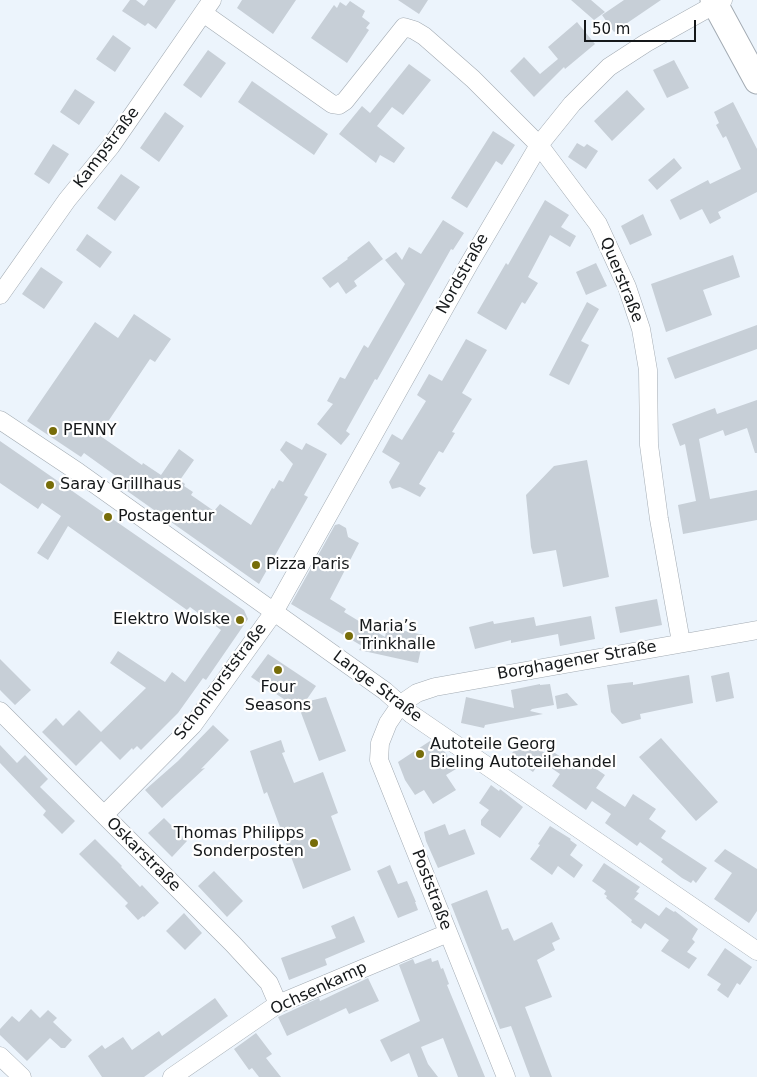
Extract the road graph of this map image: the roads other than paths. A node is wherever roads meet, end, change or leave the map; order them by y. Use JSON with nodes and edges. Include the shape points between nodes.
{"nodes":[{"id":1,"x":717,"y":1,"type":"edge"},
{"id":2,"x":208,"y":6,"type":"edge"},
{"id":3,"x":757,"y":81,"type":"edge"},
{"id":4,"x":539,"y":145,"type":"junction"},
{"id":5,"x":0,"y":295,"type":"edge"},
{"id":6,"x":0,"y":420,"type":"edge"},
{"id":7,"x":274,"y":612,"type":"junction"},
{"id":8,"x":757,"y":630,"type":"edge"},
{"id":9,"x":681,"y":642,"type":"junction"},
{"id":10,"x":401,"y":704,"type":"junction"},
{"id":11,"x":0,"y":711,"type":"edge"},
{"id":12,"x":104,"y":815,"type":"junction"},
{"id":13,"x":448,"y":933,"type":"junction"},
{"id":14,"x":757,"y":951,"type":"edge"},
{"id":15,"x":278,"y":1004,"type":"junction"},
{"id":16,"x":0,"y":1056,"type":"edge"},
{"id":17,"x":22,"y":1077,"type":"edge"},
{"id":18,"x":172,"y":1077,"type":"edge"},
{"id":19,"x":506,"y":1077,"type":"edge"}],
"edges":[{"from":1,"to":3,"type":"main road"},
{"from":1,"to":4,"type":"street","name":"Nordstraße","via":[[609,67],[572,104]]},
{"from":2,"to":4,"type":"street","name":"Querstraße","via":[[332,104],[339,105],[404,27],[414,30],[473,79]]},
{"from":2,"to":5,"type":"street","name":"Kampstraße","via":[[111,146],[67,200]]},
{"from":4,"to":7,"type":"street","name":"Nordstraße","via":[[468,264]]},
{"from":4,"to":9,"type":"street","name":"Querstraße","via":[[598,224],[627,287],[641,329],[648,370],[649,445]]},
{"from":6,"to":7,"type":"street","name":"Lange Straße"},
{"from":7,"to":10,"type":"street","name":"Lange Straße"},
{"from":7,"to":12,"type":"street","name":"Schonhorststraße","via":[[193,725]]},
{"from":8,"to":9,"type":"street","name":"Borghagener Straße"},
{"from":9,"to":10,"type":"street","name":"Borghagener Straße","via":[[435,687],[417,693]]},
{"from":10,"to":13,"type":"street","name":"Poststraße","via":[[380,743],[379,760]]},
{"from":10,"to":14,"type":"street","name":"Lange Straße"},
{"from":11,"to":12,"type":"street","name":"Oskarstraße"},
{"from":12,"to":15,"type":"street","name":"Oskarstraße","via":[[269,983]]},
{"from":13,"to":15,"type":"street","name":"Ochsenkamp"},
{"from":13,"to":19,"type":"street","name":"Poststraße"},
{"from":15,"to":18,"type":"street","name":"Ochsenkamp"},
{"from":16,"to":17,"type":"street"}]}
